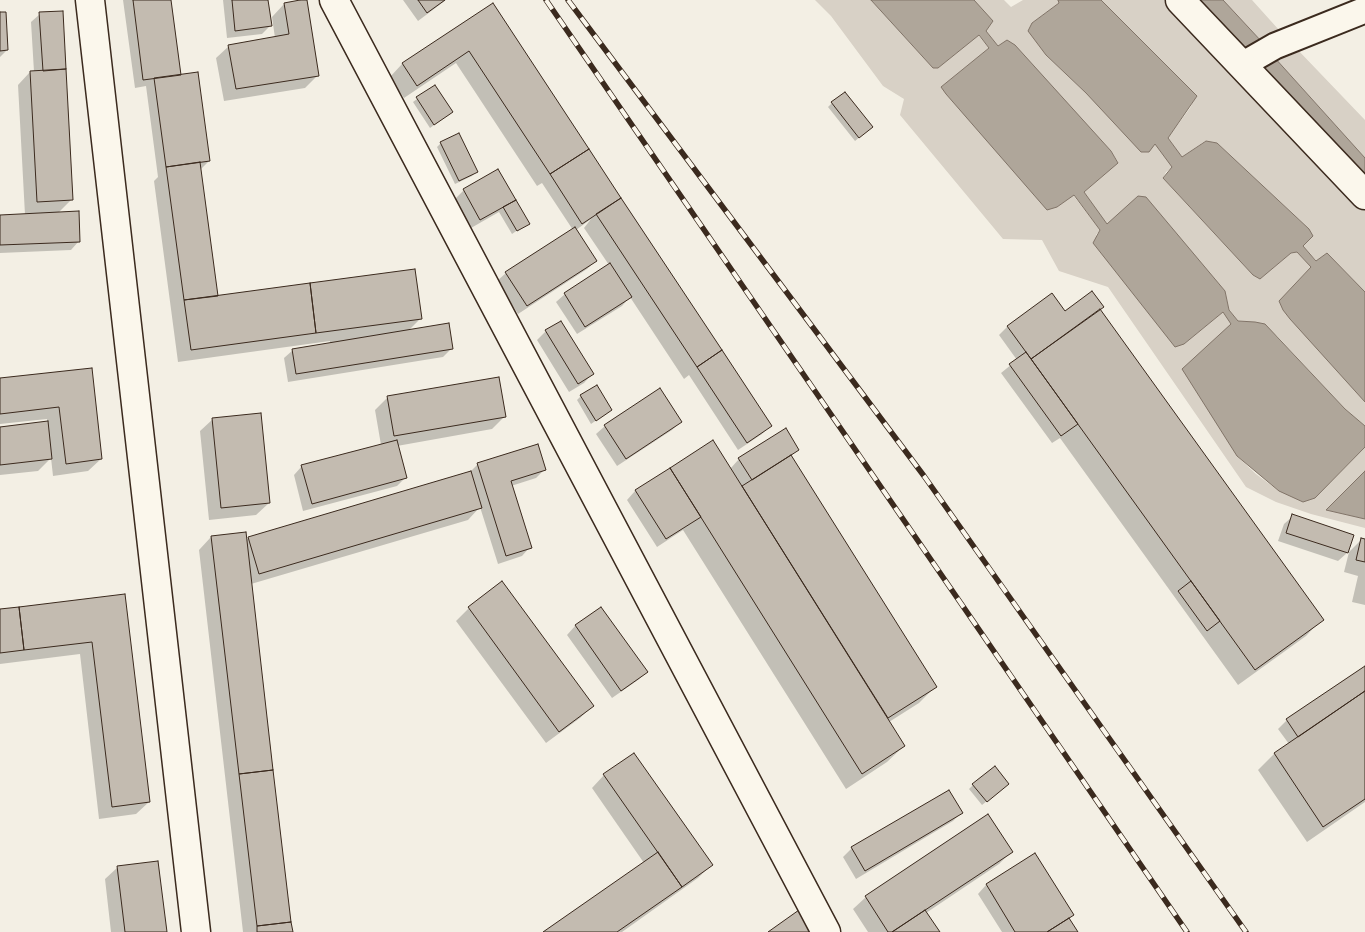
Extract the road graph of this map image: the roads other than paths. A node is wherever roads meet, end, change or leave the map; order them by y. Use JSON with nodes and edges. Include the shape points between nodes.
{"nodes":[{"id":1,"x":90,"y":0,"type":"edge"},
{"id":2,"x":334,"y":0,"type":"edge"},
{"id":3,"x":1180,"y":0,"type":"edge"},
{"id":4,"x":1365,"y":10,"type":"edge"},
{"id":5,"x":1242,"y":65,"type":"junction"},
{"id":6,"x":1365,"y":195,"type":"edge"},
{"id":7,"x":196,"y":932,"type":"edge"},
{"id":8,"x":826,"y":932,"type":"edge"}],
"edges":[{"from":1,"to":7,"type":"street"},
{"from":2,"to":8,"type":"street"},
{"from":3,"to":5,"type":"street"},
{"from":4,"to":5,"type":"street","via":[[1275,46]]},
{"from":5,"to":6,"type":"street"}]}
